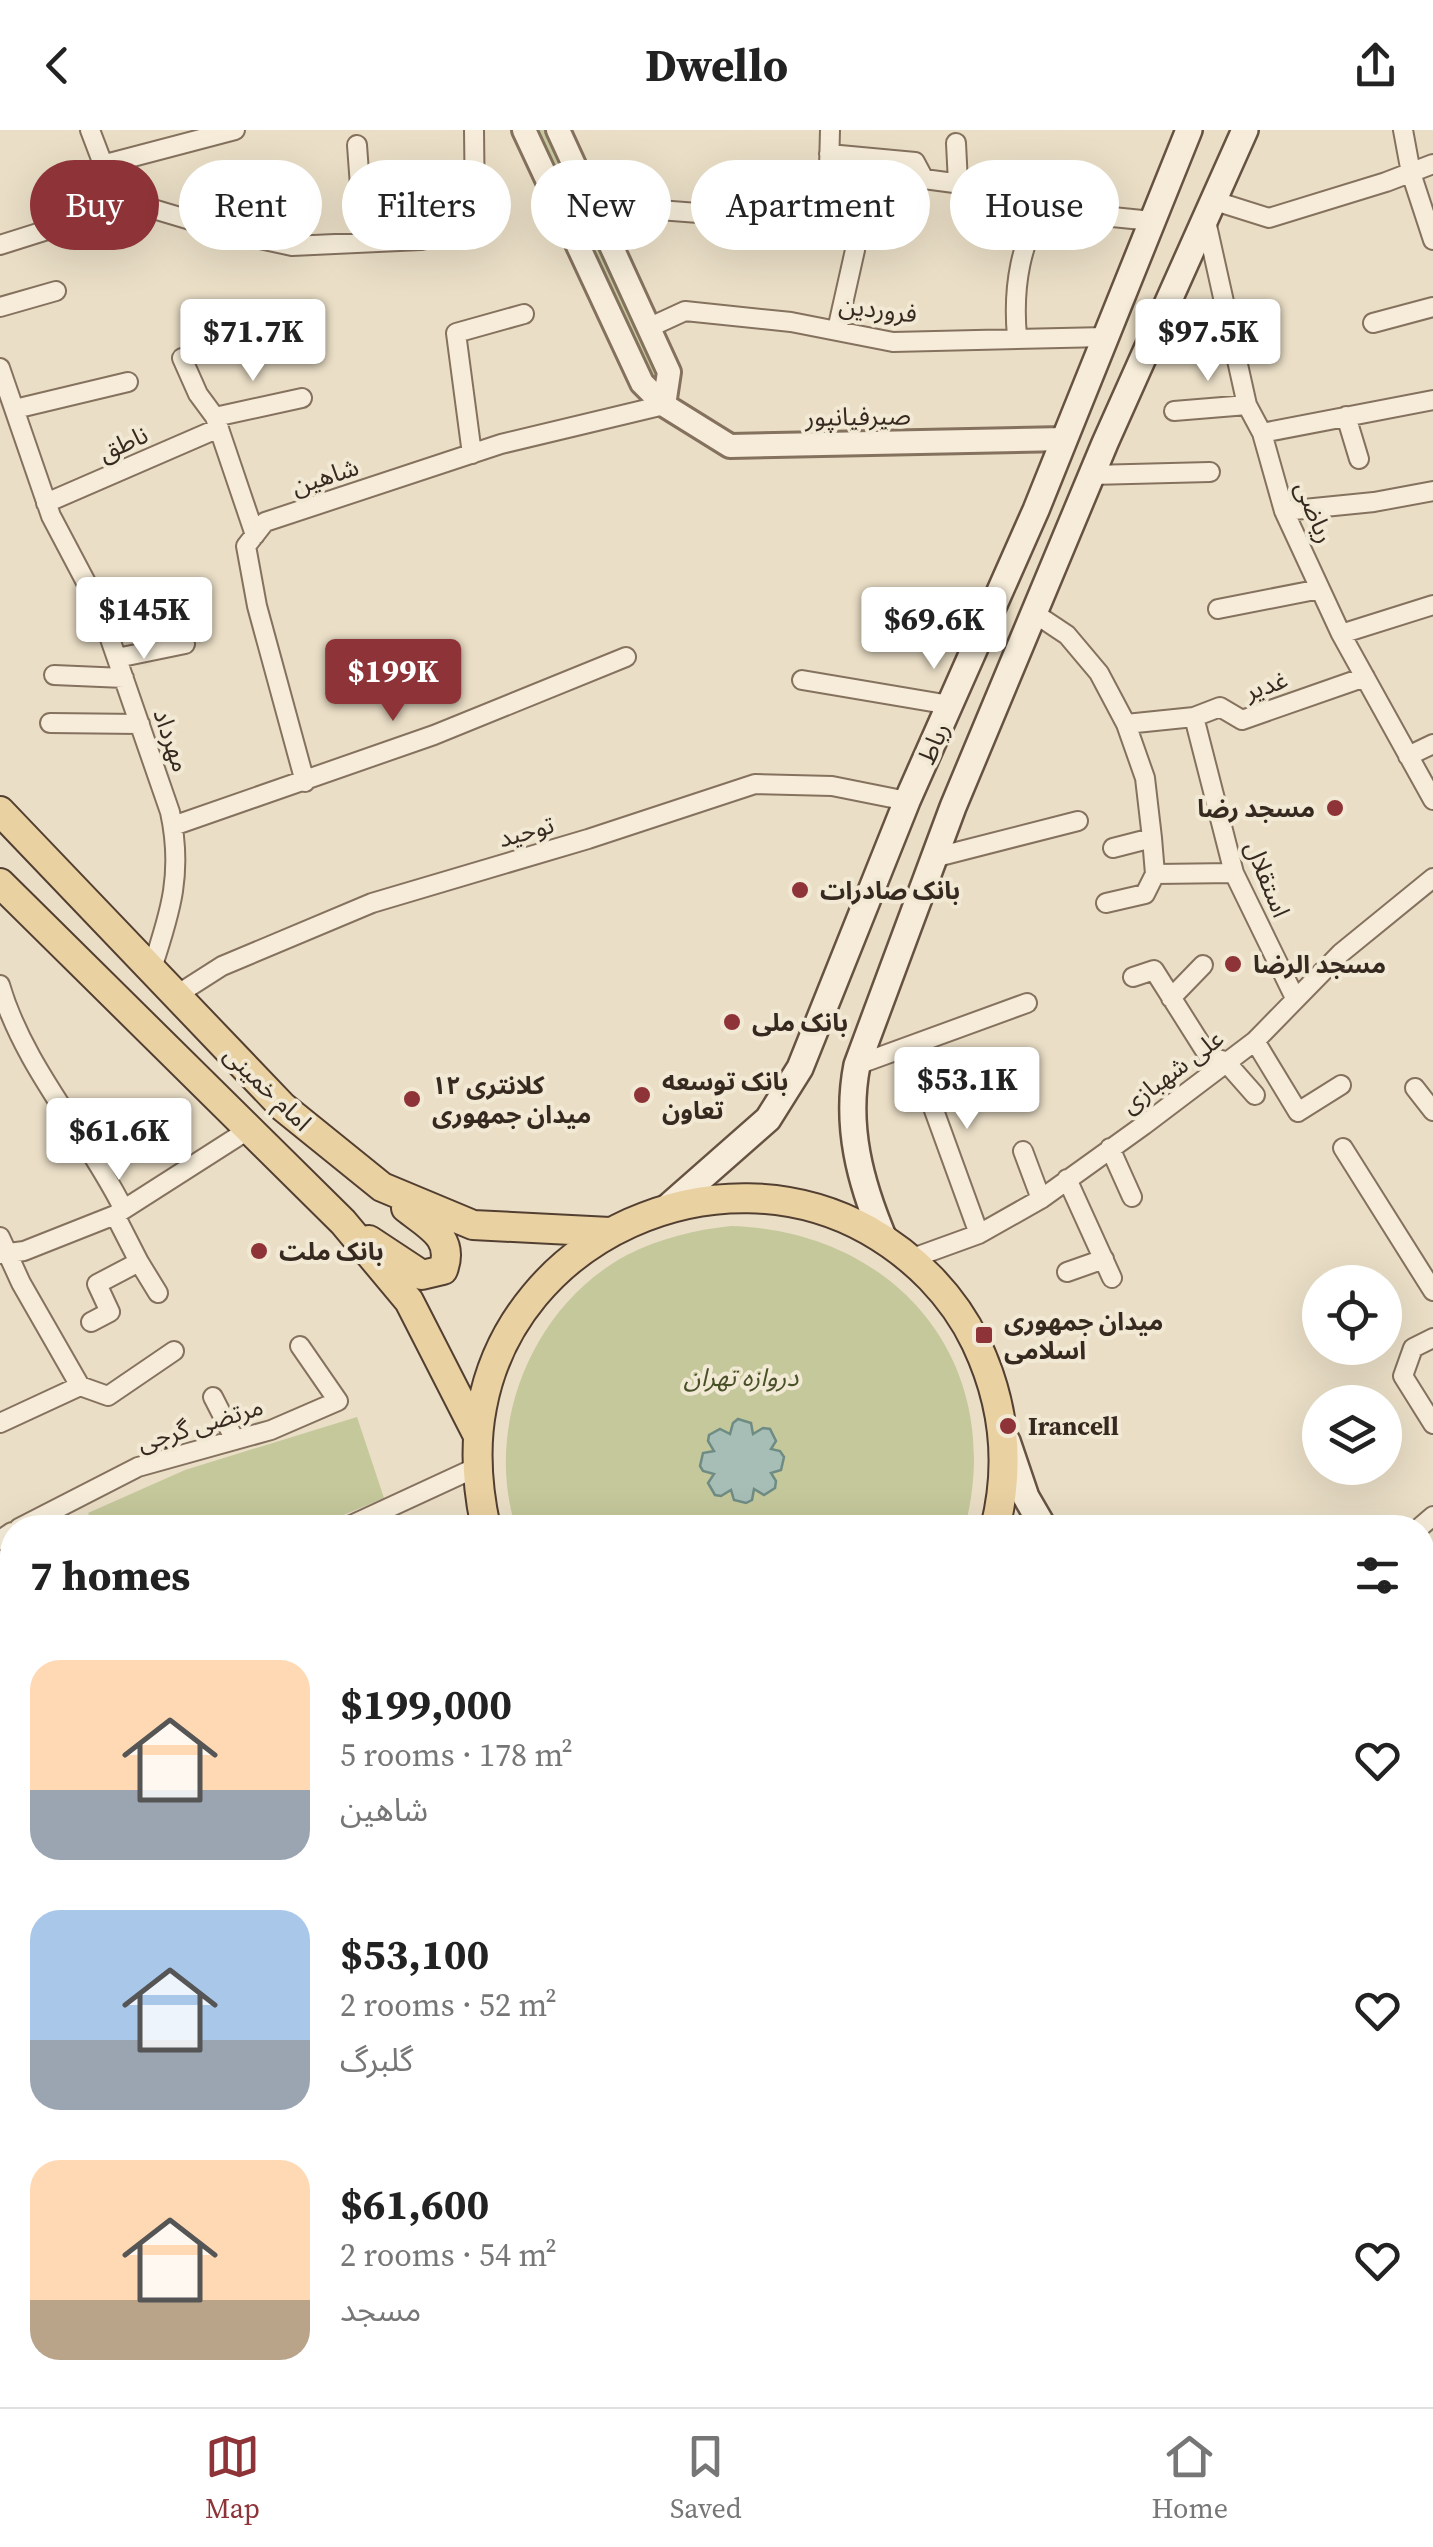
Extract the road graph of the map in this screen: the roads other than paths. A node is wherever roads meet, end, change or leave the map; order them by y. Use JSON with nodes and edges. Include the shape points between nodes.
{"nodes":[{"id":1,"x":90,"y":130,"type":"edge"},
{"id":2,"x":235,"y":130,"type":"edge"},
{"id":3,"x":474,"y":130,"type":"edge"},
{"id":4,"x":524,"y":130,"type":"edge"},
{"id":5,"x":558,"y":130,"type":"edge"},
{"id":6,"x":830,"y":130,"type":"edge"},
{"id":7,"x":1189,"y":130,"type":"edge"},
{"id":8,"x":1245,"y":130,"type":"edge"},
{"id":9,"x":1403,"y":130,"type":"edge"},
{"id":10,"x":956,"y":143,"type":"dead end"},
{"id":11,"x":356,"y":145,"type":"dead end"},
{"id":12,"x":829,"y":154,"type":"junction"},
{"id":13,"x":100,"y":160,"type":"edge"},
{"id":14,"x":121,"y":160,"type":"edge"},
{"id":15,"x":357,"y":160,"type":"edge"},
{"id":16,"x":474,"y":160,"type":"edge"},
{"id":17,"x":572,"y":160,"type":"edge"},
{"id":18,"x":829,"y":160,"type":"edge"},
{"id":19,"x":957,"y":160,"type":"edge"},
{"id":20,"x":1433,"y":164,"type":"edge"},
{"id":21,"x":1411,"y":173,"type":"junction"},
{"id":22,"x":950,"y":182,"type":"edge"},
{"id":23,"x":159,"y":211,"type":"edge"},
{"id":24,"x":1210,"y":211,"type":"junction"},
{"id":25,"x":1119,"y":218,"type":"edge"},
{"id":26,"x":1152,"y":221,"type":"junction"},
{"id":27,"x":30,"y":236,"type":"edge"},
{"id":28,"x":1433,"y":240,"type":"edge"},
{"id":29,"x":342,"y":243,"type":"edge"},
{"id":30,"x":0,"y":245,"type":"edge"},
{"id":31,"x":613,"y":250,"type":"edge"},
{"id":32,"x":855,"y":250,"type":"dead end"},
{"id":33,"x":1022,"y":250,"type":"edge"},
{"id":34,"x":56,"y":291,"type":"dead end"},
{"id":35,"x":0,"y":307,"type":"edge"},
{"id":36,"x":1433,"y":307,"type":"edge"},
{"id":37,"x":524,"y":314,"type":"dead end"},
{"id":38,"x":1373,"y":323,"type":"dead end"},
{"id":39,"x":648,"y":328,"type":"junction"},
{"id":40,"x":837,"y":330,"type":"junction"},
{"id":41,"x":1017,"y":337,"type":"junction"},
{"id":42,"x":1106,"y":337,"type":"junction"},
{"id":43,"x":182,"y":358,"type":"dead end"},
{"id":44,"x":0,"y":368,"type":"edge"},
{"id":45,"x":128,"y":382,"type":"dead end"},
{"id":46,"x":302,"y":398,"type":"dead end"},
{"id":47,"x":1433,"y":400,"type":"edge"},
{"id":48,"x":664,"y":405,"type":"junction"},
{"id":49,"x":1247,"y":405,"type":"junction"},
{"id":50,"x":15,"y":410,"type":"junction"},
{"id":51,"x":1174,"y":412,"type":"dead end"},
{"id":52,"x":1346,"y":416,"type":"junction"},
{"id":53,"x":217,"y":422,"type":"junction"},
{"id":54,"x":1262,"y":432,"type":"junction"},
{"id":55,"x":1065,"y":439,"type":"junction"},
{"id":56,"x":1105,"y":443,"type":"junction"},
{"id":57,"x":472,"y":454,"type":"junction"},
{"id":58,"x":1358,"y":459,"type":"dead end"},
{"id":59,"x":1210,"y":472,"type":"dead end"},
{"id":60,"x":1091,"y":475,"type":"junction"},
{"id":61,"x":1433,"y":492,"type":"edge"},
{"id":62,"x":46,"y":503,"type":"junction"},
{"id":63,"x":1284,"y":511,"type":"junction"},
{"id":64,"x":256,"y":534,"type":"junction"},
{"id":65,"x":1320,"y":589,"type":"junction"},
{"id":66,"x":1433,"y":605,"type":"edge"},
{"id":67,"x":1218,"y":609,"type":"dead end"},
{"id":68,"x":1034,"y":612,"type":"junction"},
{"id":69,"x":1341,"y":634,"type":"junction"},
{"id":70,"x":185,"y":644,"type":"dead end"},
{"id":71,"x":626,"y":657,"type":"dead end"},
{"id":72,"x":117,"y":658,"type":"junction"},
{"id":73,"x":54,"y":675,"type":"dead end"},
{"id":74,"x":1365,"y":677,"type":"junction"},
{"id":75,"x":124,"y":678,"type":"junction"},
{"id":76,"x":802,"y":680,"type":"dead end"},
{"id":77,"x":950,"y":705,"type":"junction"},
{"id":78,"x":1194,"y":717,"type":"junction"},
{"id":79,"x":50,"y":723,"type":"dead end"},
{"id":80,"x":140,"y":724,"type":"junction"},
{"id":81,"x":1126,"y":724,"type":"junction"},
{"id":82,"x":1433,"y":744,"type":"edge"},
{"id":83,"x":1408,"y":756,"type":"junction"},
{"id":84,"x":304,"y":782,"type":"junction"},
{"id":85,"x":1433,"y":800,"type":"edge"},
{"id":86,"x":907,"y":801,"type":"junction"},
{"id":87,"x":0,"y":811,"type":"edge"},
{"id":88,"x":1078,"y":820,"type":"dead end"},
{"id":89,"x":173,"y":826,"type":"junction"},
{"id":90,"x":1152,"y":838,"type":"junction"},
{"id":91,"x":1113,"y":848,"type":"dead end"},
{"id":92,"x":933,"y":858,"type":"junction"},
{"id":93,"x":1234,"y":873,"type":"junction"},
{"id":94,"x":1155,"y":874,"type":"junction"},
{"id":95,"x":1433,"y":878,"type":"edge"},
{"id":96,"x":0,"y":884,"type":"edge"},
{"id":97,"x":1106,"y":903,"type":"dead end"},
{"id":98,"x":1203,"y":966,"type":"dead end"},
{"id":99,"x":152,"y":968,"type":"junction"},
{"id":100,"x":1133,"y":977,"type":"dead end"},
{"id":101,"x":0,"y":986,"type":"edge"},
{"id":102,"x":175,"y":996,"type":"junction"},
{"id":103,"x":1170,"y":998,"type":"junction"},
{"id":104,"x":1294,"y":998,"type":"junction"},
{"id":105,"x":1027,"y":1003,"type":"dead end"},
{"id":106,"x":1255,"y":1040,"type":"junction"},
{"id":107,"x":911,"y":1047,"type":"junction"},
{"id":108,"x":1225,"y":1061,"type":"junction"},
{"id":109,"x":858,"y":1065,"type":"junction"},
{"id":110,"x":1340,"y":1085,"type":"dead end"},
{"id":111,"x":1415,"y":1088,"type":"dead end"},
{"id":112,"x":1254,"y":1095,"type":"dead end"},
{"id":113,"x":1433,"y":1111,"type":"edge"},
{"id":114,"x":248,"y":1130,"type":"junction"},
{"id":115,"x":1110,"y":1148,"type":"junction"},
{"id":116,"x":1343,"y":1148,"type":"dead end"},
{"id":117,"x":1023,"y":1151,"type":"dead end"},
{"id":118,"x":1067,"y":1179,"type":"junction"},
{"id":119,"x":382,"y":1187,"type":"junction"},
{"id":120,"x":1132,"y":1197,"type":"dead end"},
{"id":121,"x":1041,"y":1199,"type":"junction"},
{"id":122,"x":668,"y":1207,"type":"junction"},
{"id":123,"x":119,"y":1211,"type":"junction"},
{"id":124,"x":343,"y":1222,"type":"junction"},
{"id":125,"x":610,"y":1232,"type":"junction"},
{"id":126,"x":980,"y":1234,"type":"junction"},
{"id":127,"x":884,"y":1239,"type":"junction"},
{"id":128,"x":2,"y":1248,"type":"edge"},
{"id":129,"x":910,"y":1258,"type":"junction"},
{"id":130,"x":1104,"y":1260,"type":"junction"},
{"id":131,"x":139,"y":1262,"type":"junction"},
{"id":132,"x":1067,"y":1272,"type":"dead end"},
{"id":133,"x":1112,"y":1278,"type":"dead end"},
{"id":134,"x":1433,"y":1291,"type":"edge"},
{"id":135,"x":158,"y":1293,"type":"dead end"},
{"id":136,"x":90,"y":1322,"type":"dead end"},
{"id":137,"x":1433,"y":1338,"type":"edge"},
{"id":138,"x":300,"y":1346,"type":"dead end"},
{"id":139,"x":174,"y":1351,"type":"dead end"},
{"id":140,"x":80,"y":1386,"type":"junction"},
{"id":141,"x":213,"y":1397,"type":"dead end"},
{"id":142,"x":0,"y":1423,"type":"edge"},
{"id":143,"x":1433,"y":1424,"type":"edge"},
{"id":144,"x":1002,"y":1425,"type":"junction"},
{"id":145,"x":478,"y":1436,"type":"junction"},
{"id":146,"x":235,"y":1440,"type":"junction"},
{"id":147,"x":477,"y":1467,"type":"junction"},
{"id":148,"x":50,"y":1510,"type":"junction"},
{"id":149,"x":41,"y":1515,"type":"edge"},
{"id":150,"x":52,"y":1515,"type":"edge"},
{"id":151,"x":373,"y":1515,"type":"edge"},
{"id":152,"x":484,"y":1515,"type":"edge"},
{"id":153,"x":997,"y":1515,"type":"edge"},
{"id":154,"x":1036,"y":1515,"type":"edge"}],
"edges":[{"from":1,"to":13,"type":"street"},
{"from":2,"to":14,"type":"street"},
{"from":3,"to":16,"type":"street"},
{"from":4,"to":48,"type":"street","via":[[642,383]]},
{"from":5,"to":17,"type":"street"},
{"from":6,"to":12,"type":"street"},
{"from":7,"to":26,"type":"main road","name":"رباط"},
{"from":8,"to":24,"type":"main road","name":"رباط"},
{"from":9,"to":21,"type":"street"},
{"from":10,"to":19,"type":"street"},
{"from":11,"to":15,"type":"street"},
{"from":12,"to":18,"type":"street"},
{"from":12,"to":22,"type":"street","via":[[915,162],[924,179]]},
{"from":20,"to":21,"type":"street"},
{"from":21,"to":24,"type":"street","via":[[1269,218]]},
{"from":21,"to":28,"type":"street"},
{"from":23,"to":29,"type":"street","via":[[292,246]]},
{"from":24,"to":49,"type":"street","name":"ریاضی"},
{"from":24,"to":56,"type":"main road","name":"رباط"},
{"from":25,"to":26,"type":"street"},
{"from":26,"to":42,"type":"main road","name":"رباط"},
{"from":27,"to":30,"type":"street"},
{"from":31,"to":39,"type":"street"},
{"from":32,"to":40,"type":"street"},
{"from":33,"to":41,"type":"street"},
{"from":34,"to":35,"type":"street"},
{"from":36,"to":38,"type":"street"},
{"from":37,"to":57,"type":"street","via":[[456,333]]},
{"from":39,"to":40,"type":"street","name":"فروردین","via":[[686,310]]},
{"from":39,"to":48,"type":"street","via":[[668,372]]},
{"from":40,"to":41,"type":"street","name":"فروردین","via":[[893,342]]},
{"from":41,"to":42,"type":"street","name":"فروردین"},
{"from":42,"to":55,"type":"main road","name":"رباط"},
{"from":43,"to":53,"type":"street"},
{"from":44,"to":50,"type":"street","name":"مهرداد"},
{"from":45,"to":50,"type":"street"},
{"from":46,"to":53,"type":"street","name":"ناطق"},
{"from":47,"to":52,"type":"street"},
{"from":48,"to":55,"type":"street","name":"صیرفیانپور","via":[[730,446]]},
{"from":48,"to":57,"type":"street","name":"شاهین"},
{"from":49,"to":51,"type":"street"},
{"from":49,"to":54,"type":"street","name":"ریاضی"},
{"from":50,"to":62,"type":"street","name":"مهرداد"},
{"from":52,"to":54,"type":"street"},
{"from":52,"to":58,"type":"street"},
{"from":53,"to":62,"type":"street","name":"ناطق"},
{"from":53,"to":64,"type":"street"},
{"from":54,"to":63,"type":"street","name":"ریاضی"},
{"from":55,"to":56,"type":"main road"},
{"from":55,"to":77,"type":"main road","name":"رباط"},
{"from":56,"to":60,"type":"main road","name":"رباط"},
{"from":57,"to":64,"type":"street","name":"شاهین","via":[[265,522]]},
{"from":59,"to":60,"type":"street"},
{"from":60,"to":68,"type":"main road","name":"رباط"},
{"from":61,"to":63,"type":"street"},
{"from":62,"to":72,"type":"street","name":"مهرداد"},
{"from":63,"to":65,"type":"street","name":"ریاضی"},
{"from":64,"to":84,"type":"street","via":[[246,546]]},
{"from":65,"to":67,"type":"street"},
{"from":65,"to":69,"type":"street","name":"ریاضی"},
{"from":66,"to":69,"type":"street"},
{"from":68,"to":81,"type":"street","via":[[1100,673]]},
{"from":68,"to":92,"type":"main road","name":"رباط"},
{"from":69,"to":74,"type":"street","name":"ریاضی"},
{"from":70,"to":72,"type":"street"},
{"from":71,"to":84,"type":"street"},
{"from":72,"to":75,"type":"street","name":"مهرداد"},
{"from":73,"to":75,"type":"street"},
{"from":74,"to":78,"type":"street","name":"غدیر","via":[[1242,720],[1220,706]]},
{"from":74,"to":83,"type":"street","name":"ریاضی"},
{"from":75,"to":80,"type":"street","name":"مهرداد"},
{"from":76,"to":77,"type":"street"},
{"from":77,"to":86,"type":"main road","name":"رباط"},
{"from":78,"to":81,"type":"street","name":"غدیر"},
{"from":78,"to":93,"type":"street","name":"استقلال"},
{"from":79,"to":80,"type":"street"},
{"from":80,"to":89,"type":"street","name":"مهرداد"},
{"from":81,"to":90,"type":"street","via":[[1146,778]]},
{"from":82,"to":83,"type":"street"},
{"from":83,"to":85,"type":"street","name":"ریاضی"},
{"from":84,"to":89,"type":"street"},
{"from":86,"to":102,"type":"street","name":"توحید","via":[[832,786],[756,784],[372,903],[222,966]]},
{"from":86,"to":122,"type":"main road","name":"رباط","via":[[800,1068],[768,1119]]},
{"from":87,"to":99,"type":"main road","name":"امام خمینی"},
{"from":88,"to":92,"type":"street"},
{"from":89,"to":99,"type":"street","name":"مهرداد","via":[[174,904]]},
{"from":90,"to":91,"type":"street"},
{"from":90,"to":94,"type":"street"},
{"from":92,"to":109,"type":"main road","name":"رباط"},
{"from":93,"to":94,"type":"street"},
{"from":93,"to":104,"type":"street","name":"استقلال"},
{"from":94,"to":97,"type":"street","via":[[1144,894]]},
{"from":95,"to":104,"type":"street","name":"علی شهبازی"},
{"from":96,"to":114,"type":"main road","name":"امام خمینی"},
{"from":98,"to":103,"type":"street"},
{"from":99,"to":102,"type":"main road","name":"امام خمینی"},
{"from":100,"to":103,"type":"street","via":[[1154,970]]},
{"from":101,"to":123,"type":"street","via":[[9,1016],[102,1167]]},
{"from":102,"to":119,"type":"main road","name":"امام خمینی","via":[[283,1108]]},
{"from":103,"to":108,"type":"street","via":[[1209,1058]]},
{"from":104,"to":106,"type":"street","name":"علی شهبازی"},
{"from":105,"to":107,"type":"street"},
{"from":106,"to":108,"type":"street","name":"علی شهبازی"},
{"from":106,"to":110,"type":"street","via":[[1298,1112]]},
{"from":107,"to":109,"type":"street"},
{"from":107,"to":126,"type":"street"},
{"from":108,"to":112,"type":"street"},
{"from":108,"to":115,"type":"street","name":"علی شهبازی"},
{"from":109,"to":127,"type":"main road","name":"رباط","via":[[851,1097],[855,1149]]},
{"from":111,"to":113,"type":"street"},
{"from":114,"to":123,"type":"street"},
{"from":114,"to":124,"type":"main road","name":"امام خمینی"},
{"from":115,"to":118,"type":"street","name":"علی شهبازی"},
{"from":115,"to":120,"type":"street"},
{"from":116,"to":134,"type":"street"},
{"from":117,"to":121,"type":"street"},
{"from":118,"to":121,"type":"street","name":"علی شهبازی"},
{"from":118,"to":130,"type":"street"},
{"from":119,"to":124,"type":"main road","via":[[445,1239],[443,1270],[422,1275]]},
{"from":119,"to":125,"type":"main road","name":"امام خمینی","via":[[473,1225]]},
{"from":121,"to":126,"type":"street","name":"علی شهبازی"},
{"from":122,"to":125,"type":"main road"},
{"from":122,"to":127,"type":"main road","via":[[730,1197],[794,1203]]},
{"from":123,"to":128,"type":"street","via":[[24,1251]]},
{"from":123,"to":131,"type":"street"},
{"from":124,"to":145,"type":"main road","name":"امام خمینی","via":[[409,1301]]},
{"from":125,"to":145,"type":"main road","via":[[559,1269],[519,1317],[491,1374]]},
{"from":126,"to":129,"type":"street","name":"علی شهبازی"},
{"from":127,"to":129,"type":"main road"},
{"from":128,"to":140,"type":"street"},
{"from":129,"to":144,"type":"main road","via":[[972,1333]]},
{"from":130,"to":132,"type":"street"},
{"from":130,"to":133,"type":"street"},
{"from":131,"to":135,"type":"street"},
{"from":131,"to":136,"type":"street","via":[[97,1284],[110,1312]]},
{"from":137,"to":143,"type":"street","via":[[1413,1348],[1403,1376]]},
{"from":138,"to":146,"type":"street","name":"مرتضی گرجی","via":[[338,1401]]},
{"from":139,"to":140,"type":"street","via":[[108,1396]]},
{"from":140,"to":142,"type":"street"},
{"from":141,"to":146,"type":"street"},
{"from":144,"to":153,"type":"main road"},
{"from":144,"to":154,"type":"main road"},
{"from":145,"to":147,"type":"main road"},
{"from":146,"to":148,"type":"street","name":"مرتضی گرجی","via":[[138,1467]]},
{"from":147,"to":151,"type":"street"},
{"from":147,"to":152,"type":"main road"},
{"from":148,"to":149,"type":"street","name":"مرتضی گرجی"},
{"from":148,"to":150,"type":"street"}]}
